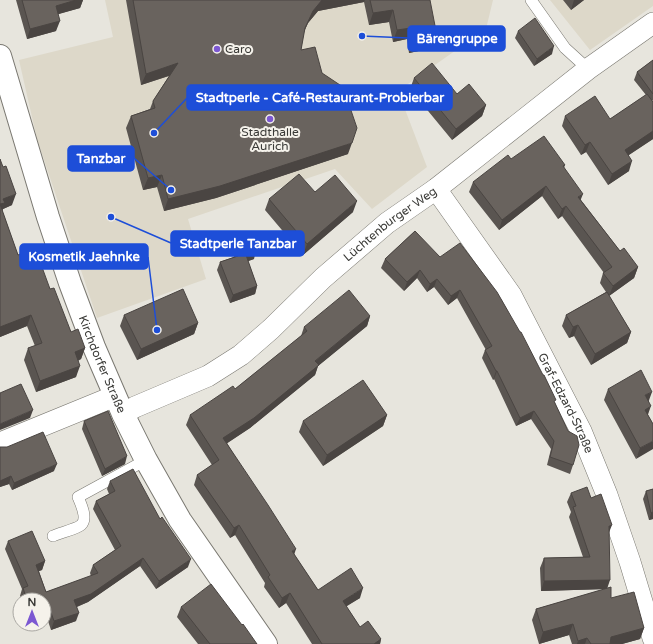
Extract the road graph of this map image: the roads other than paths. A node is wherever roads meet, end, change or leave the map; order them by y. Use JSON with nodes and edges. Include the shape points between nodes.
{"nodes":[{"id":1,"x":531,"y":0,"type":"edge"},
{"id":2,"x":653,"y":23,"type":"edge"},
{"id":3,"x":1,"y":64,"type":"edge"},
{"id":4,"x":588,"y":69,"type":"junction"},
{"id":5,"x":436,"y":189,"type":"junction"},
{"id":6,"x":119,"y":405,"type":"junction"},
{"id":7,"x":0,"y":443,"type":"edge"},
{"id":8,"x":146,"y":460,"type":"junction"},
{"id":9,"x":53,"y":536,"type":"dead end"},
{"id":10,"x":653,"y":638,"type":"edge"},
{"id":11,"x":266,"y":644,"type":"edge"}],
"edges":[{"from":1,"to":4,"type":"lane","via":[[564,48]]},
{"from":2,"to":4,"type":"street","name":"Lüchtenburger Weg"},
{"from":3,"to":6,"type":"street","name":"Kirchdorfer Straße","via":[[70,282]]},
{"from":4,"to":5,"type":"street","name":"Lüchtenburger Weg"},
{"from":5,"to":6,"type":"street","name":"Lüchtenburger Weg","via":[[387,222],[241,355],[208,376],[135,407]]},
{"from":5,"to":10,"type":"street","name":"Graf-Edzard-Straße","via":[[511,295],[581,431],[607,495]]},
{"from":6,"to":7,"type":"street","name":"Lüchtenburger Weg"},
{"from":6,"to":8,"type":"street","name":"Kirchdorfer Straße"},
{"from":8,"to":9,"type":"lane","via":[[78,498],[84,521],[80,526]]},
{"from":8,"to":11,"type":"street","name":"Kirchdorfer Straße","via":[[180,520]]}]}
